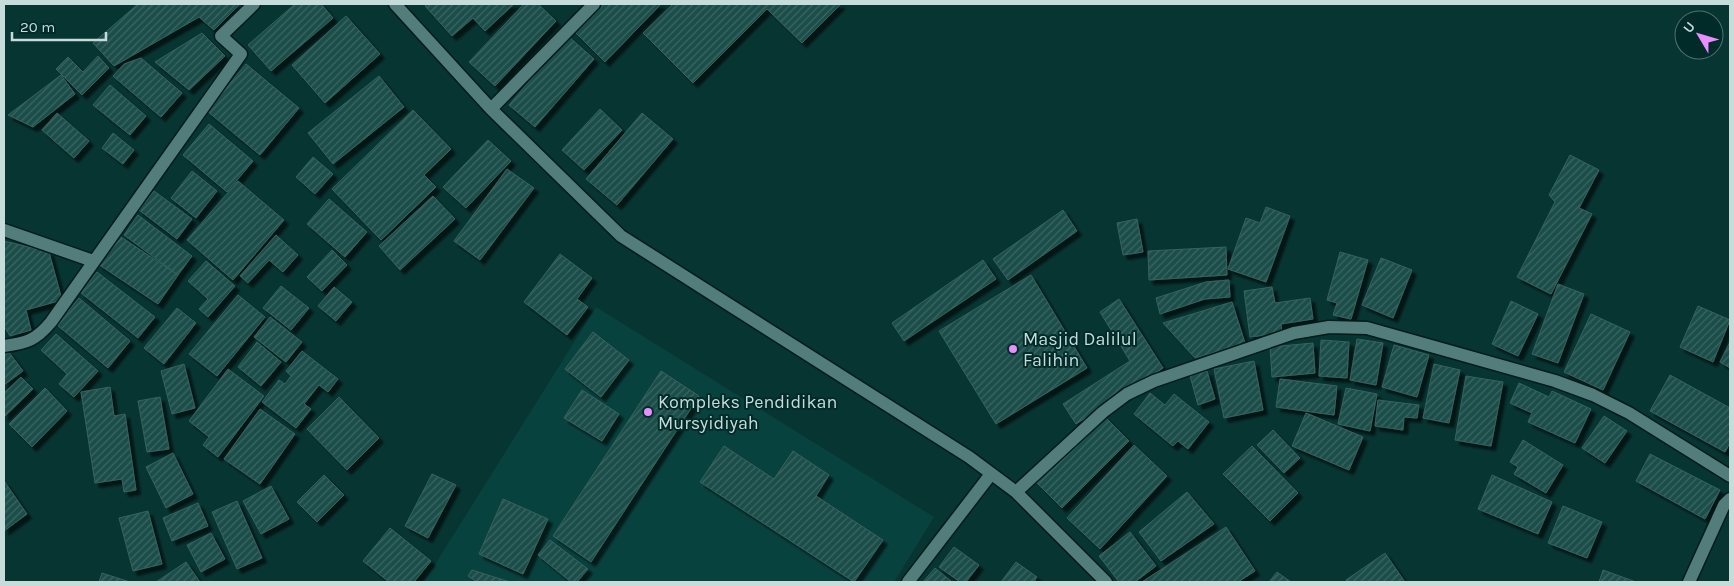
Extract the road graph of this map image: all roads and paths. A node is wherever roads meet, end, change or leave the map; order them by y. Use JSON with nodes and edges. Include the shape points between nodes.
{"nodes":[{"id":1,"x":254,"y":4,"type":"edge"},
{"id":2,"x":395,"y":4,"type":"edge"},
{"id":3,"x":594,"y":4,"type":"edge"},
{"id":4,"x":491,"y":109,"type":"junction"},
{"id":5,"x":4,"y":230,"type":"edge"},
{"id":6,"x":92,"y":261,"type":"junction"},
{"id":7,"x":4,"y":346,"type":"edge"},
{"id":8,"x":991,"y":474,"type":"junction"},
{"id":9,"x":1730,"y":476,"type":"edge"},
{"id":10,"x":1016,"y":492,"type":"junction"},
{"id":11,"x":1730,"y":499,"type":"edge"},
{"id":12,"x":908,"y":582,"type":"edge"},
{"id":13,"x":1106,"y":582,"type":"edge"},
{"id":14,"x":1689,"y":582,"type":"edge"}],
"edges":[{"from":1,"to":6,"type":"street","via":[[221,36],[241,54]]},
{"from":2,"to":4,"type":"street"},
{"from":3,"to":4,"type":"street"},
{"from":4,"to":8,"type":"street","via":[[621,236]]},
{"from":5,"to":6,"type":"street"},
{"from":6,"to":7,"type":"street","via":[[38,337]]},
{"from":8,"to":10,"type":"street"},
{"from":8,"to":12,"type":"street"},
{"from":9,"to":10,"type":"street","via":[[1629,413],[1593,395],[1555,381],[1367,328],[1329,327],[1294,333],[1154,381],[1128,394],[1103,412]]},
{"from":10,"to":13,"type":"street"},
{"from":11,"to":14,"type":"street"}]}
